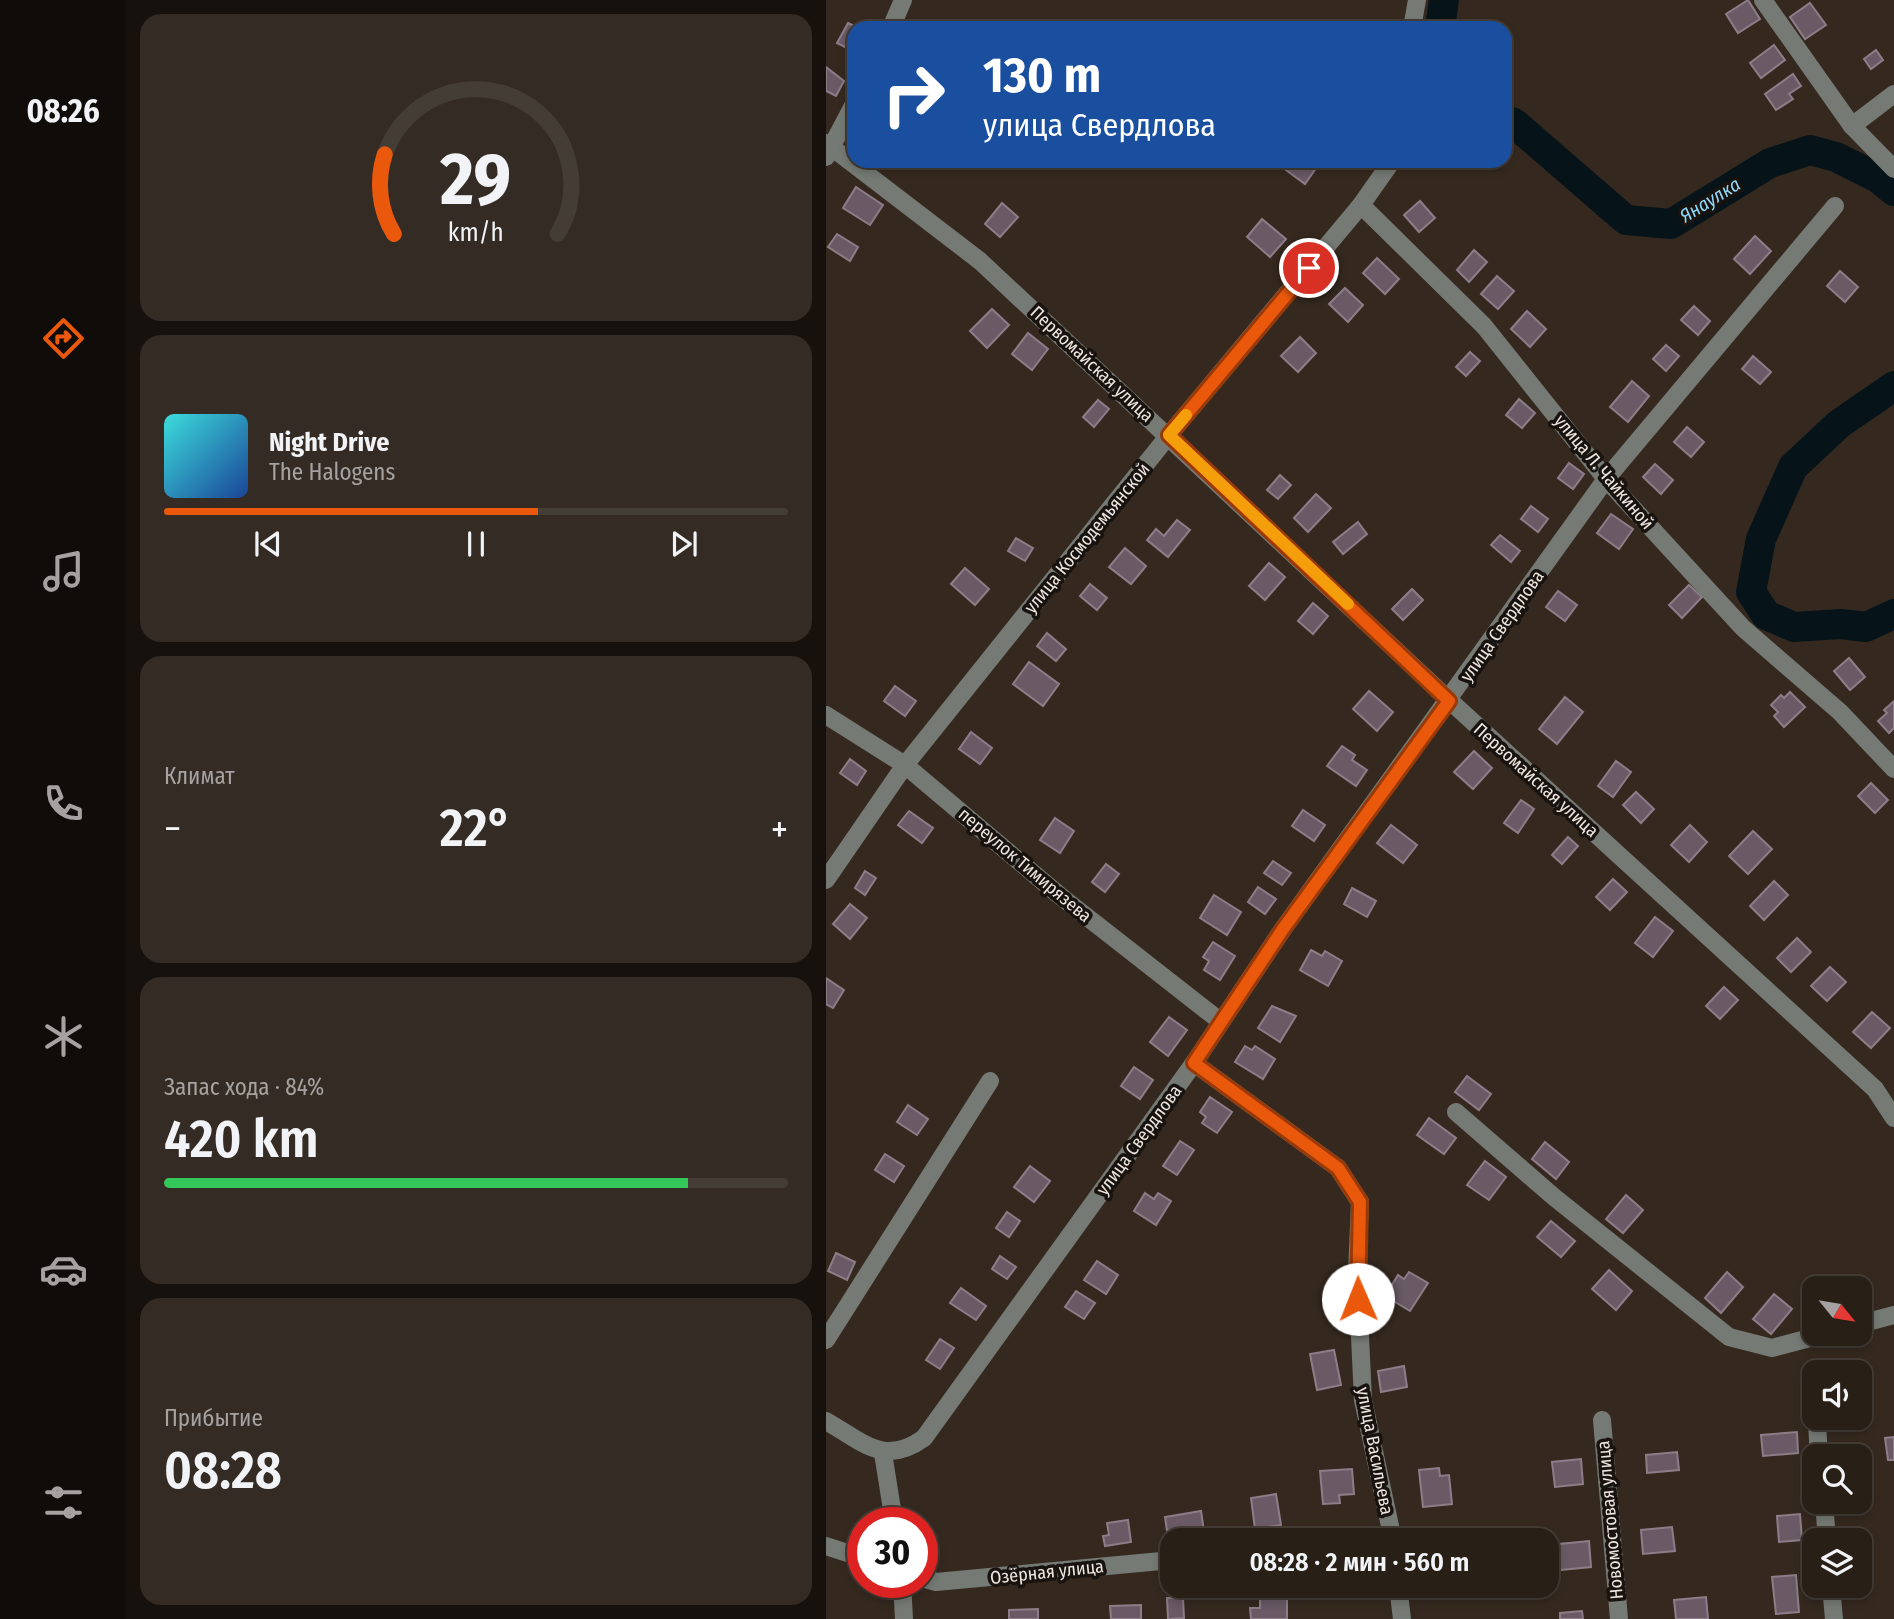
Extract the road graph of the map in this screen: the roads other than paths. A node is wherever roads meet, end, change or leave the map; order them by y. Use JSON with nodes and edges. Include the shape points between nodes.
{"nodes":[{"id":1,"x":903,"y":0,"type":"edge"},
{"id":2,"x":1417,"y":0,"type":"edge"},
{"id":3,"x":1763,"y":0,"type":"edge"},
{"id":4,"x":894,"y":21,"type":"edge"},
{"id":5,"x":1413,"y":21,"type":"edge"},
{"id":6,"x":1894,"y":94,"type":"edge"},
{"id":7,"x":847,"y":116,"type":"edge"},
{"id":8,"x":1852,"y":126,"type":"junction"},
{"id":9,"x":828,"y":149,"type":"edge"},
{"id":10,"x":847,"y":163,"type":"edge"},
{"id":11,"x":854,"y":168,"type":"edge"},
{"id":12,"x":1387,"y":168,"type":"edge"},
{"id":13,"x":1894,"y":169,"type":"edge"},
{"id":14,"x":1361,"y":205,"type":"junction"},
{"id":15,"x":1835,"y":206,"type":"dead end"},
{"id":16,"x":1169,"y":435,"type":"junction"},
{"id":17,"x":1606,"y":479,"type":"junction"},
{"id":18,"x":1449,"y":701,"type":"junction"},
{"id":19,"x":826,"y":715,"type":"edge"},
{"id":20,"x":905,"y":765,"type":"junction"},
{"id":21,"x":1894,"y":769,"type":"edge"},
{"id":22,"x":826,"y":880,"type":"edge"},
{"id":23,"x":1220,"y":1021,"type":"junction"},
{"id":24,"x":1194,"y":1063,"type":"junction"},
{"id":25,"x":990,"y":1081,"type":"dead end"},
{"id":26,"x":1455,"y":1112,"type":"dead end"},
{"id":27,"x":1894,"y":1118,"type":"edge"},
{"id":28,"x":1894,"y":1315,"type":"edge"},
{"id":29,"x":1872,"y":1321,"type":"edge"},
{"id":30,"x":826,"y":1340,"type":"edge"},
{"id":31,"x":1802,"y":1340,"type":"edge"},
{"id":32,"x":1602,"y":1420,"type":"dead end"},
{"id":33,"x":826,"y":1421,"type":"edge"},
{"id":34,"x":883,"y":1453,"type":"junction"},
{"id":35,"x":892,"y":1507,"type":"edge"},
{"id":36,"x":1385,"y":1528,"type":"edge"},
{"id":37,"x":826,"y":1546,"type":"edge"},
{"id":38,"x":847,"y":1553,"type":"edge"},
{"id":39,"x":1160,"y":1561,"type":"edge"},
{"id":40,"x":938,"y":1583,"type":"edge"},
{"id":41,"x":903,"y":1598,"type":"edge"},
{"id":42,"x":1399,"y":1598,"type":"edge"},
{"id":43,"x":1832,"y":1598,"type":"edge"},
{"id":44,"x":904,"y":1619,"type":"edge"},
{"id":45,"x":1402,"y":1619,"type":"edge"},
{"id":46,"x":1619,"y":1619,"type":"edge"},
{"id":47,"x":1834,"y":1619,"type":"edge"}],
"edges":[{"from":1,"to":4,"type":"street"},
{"from":2,"to":5,"type":"street"},
{"from":3,"to":8,"type":"street"},
{"from":6,"to":8,"type":"street"},
{"from":7,"to":9,"type":"street"},
{"from":8,"to":13,"type":"street"},
{"from":9,"to":10,"type":"street","name":"Первомайская улица"},
{"from":11,"to":16,"type":"street","name":"Первомайская улица","via":[[980,261]]},
{"from":12,"to":14,"type":"street"},
{"from":14,"to":16,"type":"street","name":"улица Космодемьянской"},
{"from":14,"to":17,"type":"street","name":"улица Л. Чайкиной","via":[[1484,326]]},
{"from":15,"to":17,"type":"street","name":"улица Свердлова"},
{"from":16,"to":18,"type":"street","name":"Первомайская улица"},
{"from":16,"to":20,"type":"street","name":"улица Космодемьянской"},
{"from":17,"to":18,"type":"street","name":"улица Свердлова"},
{"from":17,"to":21,"type":"street","name":"улица Л. Чайкиной","via":[[1743,628],[1840,712]]},
{"from":18,"to":23,"type":"street","name":"улица Свердлова"},
{"from":18,"to":27,"type":"street","name":"Первомайская улица","via":[[1875,1089]]},
{"from":19,"to":20,"type":"street","name":"переулок Тимирязева"},
{"from":20,"to":22,"type":"street","name":"улица Космодемьянской"},
{"from":20,"to":23,"type":"street","name":"переулок Тимирязева","via":[[1059,895]]},
{"from":23,"to":24,"type":"street","name":"улица Свердлова"},
{"from":24,"to":34,"type":"street","name":"улица Свердлова","via":[[924,1438],[907,1450]]},
{"from":24,"to":36,"type":"street","name":"улица Васильева","via":[[1338,1168],[1360,1202],[1357,1273],[1363,1400]]},
{"from":25,"to":30,"type":"street"},
{"from":26,"to":31,"type":"street","via":[[1729,1337],[1772,1348]]},
{"from":28,"to":29,"type":"street"},
{"from":32,"to":46,"type":"street","name":"Новомостовая улица"},
{"from":33,"to":34,"type":"street"},
{"from":34,"to":35,"type":"street"},
{"from":37,"to":38,"type":"street"},
{"from":39,"to":40,"type":"street","name":"Озёрная улица"},
{"from":41,"to":44,"type":"street"},
{"from":42,"to":45,"type":"street"},
{"from":43,"to":47,"type":"street"}]}
